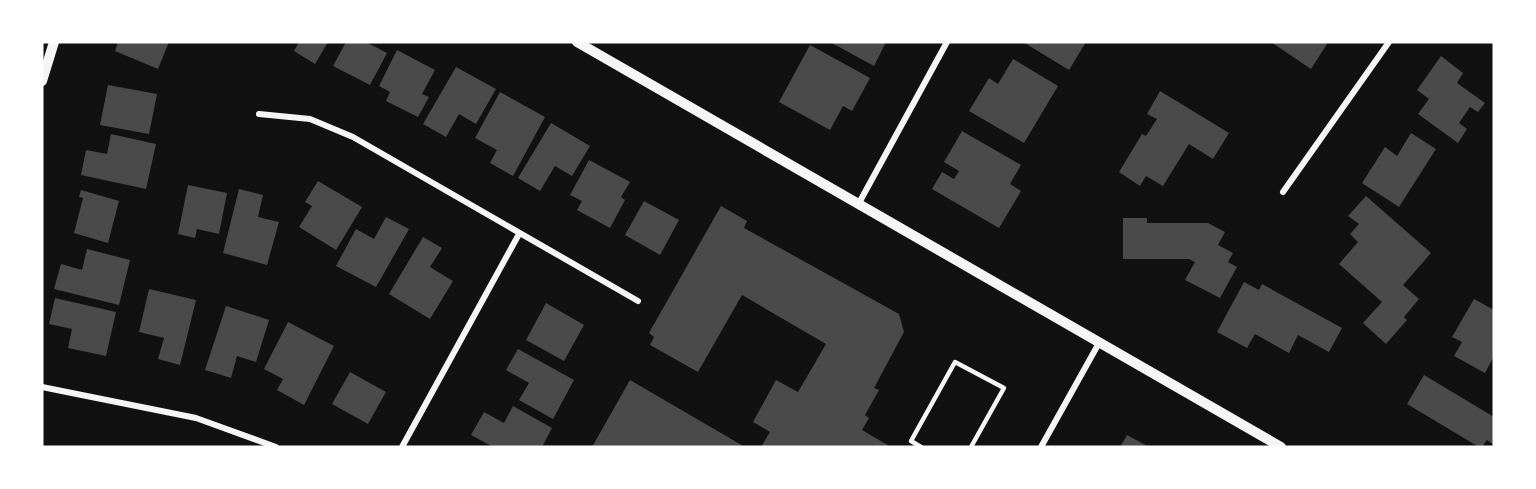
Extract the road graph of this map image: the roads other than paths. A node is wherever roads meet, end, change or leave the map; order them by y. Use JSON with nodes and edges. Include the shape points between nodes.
{"nodes":[{"id":1,"x":54,"y":42,"type":"edge"},
{"id":2,"x":577,"y":42,"type":"edge"},
{"id":3,"x":947,"y":42,"type":"edge"},
{"id":4,"x":1389,"y":42,"type":"edge"},
{"id":5,"x":42,"y":81,"type":"edge"},
{"id":6,"x":259,"y":114,"type":"dead end"},
{"id":7,"x":1283,"y":192,"type":"dead end"},
{"id":8,"x":859,"y":203,"type":"junction"},
{"id":9,"x":519,"y":234,"type":"junction"},
{"id":10,"x":638,"y":302,"type":"dead end"},
{"id":11,"x":1100,"y":343,"type":"junction"},
{"id":12,"x":42,"y":387,"type":"edge"},
{"id":13,"x":276,"y":447,"type":"edge"},
{"id":14,"x":402,"y":447,"type":"edge"},
{"id":15,"x":921,"y":447,"type":"edge"},
{"id":16,"x":971,"y":447,"type":"edge"},
{"id":17,"x":1041,"y":447,"type":"edge"},
{"id":18,"x":1281,"y":447,"type":"edge"}],
"edges":[{"from":1,"to":5,"type":"street"},
{"from":2,"to":8,"type":"street"},
{"from":3,"to":8,"type":"street"},
{"from":4,"to":7,"type":"street"},
{"from":6,"to":9,"type":"street","via":[[310,119],[352,138]]},
{"from":8,"to":11,"type":"street"},
{"from":9,"to":10,"type":"street"},
{"from":9,"to":14,"type":"street"},
{"from":11,"to":17,"type":"street"},
{"from":11,"to":18,"type":"street"},
{"from":12,"to":13,"type":"street","via":[[196,417]]},
{"from":15,"to":16,"type":"lane","via":[[911,441],[955,362],[1004,388]]}]}
